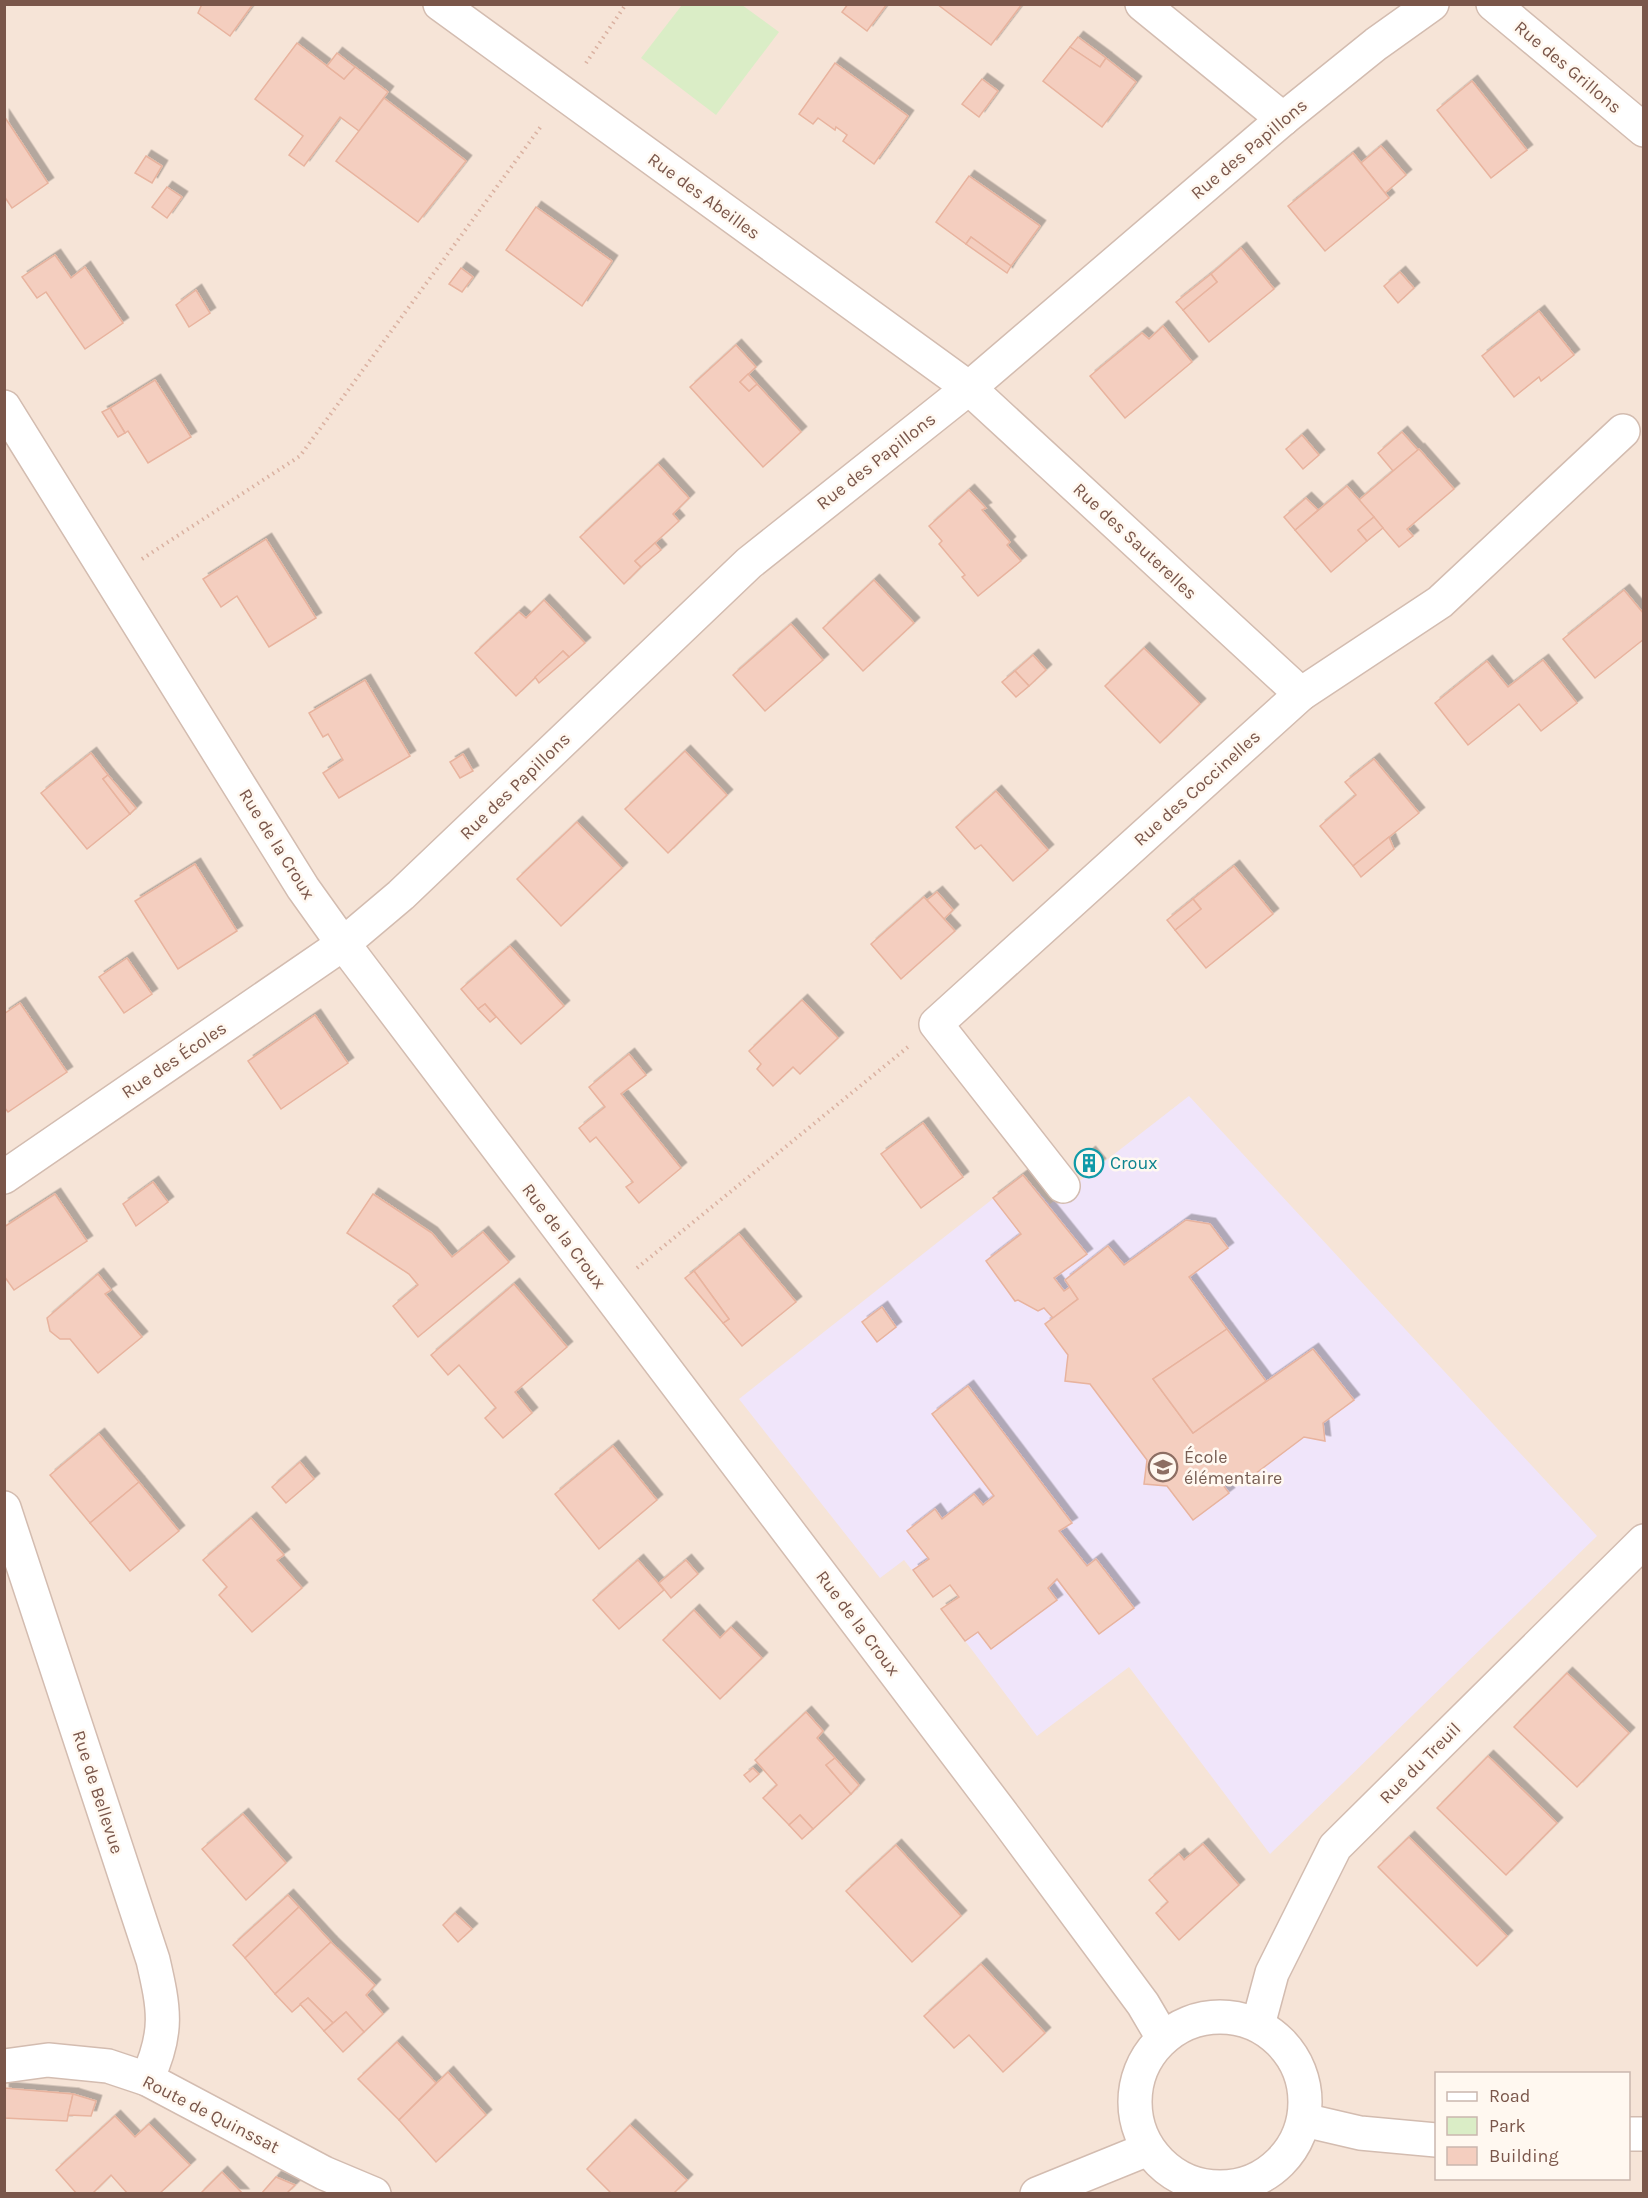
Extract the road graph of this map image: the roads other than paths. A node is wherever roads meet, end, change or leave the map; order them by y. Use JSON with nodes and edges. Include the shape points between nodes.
{"nodes":[{"id":1,"x":440,"y":4,"type":"edge"},
{"id":2,"x":1142,"y":4,"type":"edge"},
{"id":3,"x":1432,"y":4,"type":"edge"},
{"id":4,"x":1493,"y":4,"type":"edge"},
{"id":5,"x":1283,"y":119,"type":"junction"},
{"id":6,"x":1644,"y":130,"type":"edge"},
{"id":7,"x":969,"y":388,"type":"junction"},
{"id":8,"x":4,"y":407,"type":"edge"},
{"id":9,"x":1623,"y":431,"type":"dead end"},
{"id":10,"x":1301,"y":694,"type":"junction"},
{"id":11,"x":343,"y":944,"type":"junction"},
{"id":12,"x":4,"y":1177,"type":"edge"},
{"id":13,"x":1063,"y":1186,"type":"dead end"},
{"id":14,"x":4,"y":1508,"type":"edge"},
{"id":15,"x":1644,"y":1541,"type":"edge"},
{"id":16,"x":1258,"y":2025,"type":"junction"},
{"id":17,"x":1163,"y":2038,"type":"junction"},
{"id":18,"x":4,"y":2066,"type":"edge"},
{"id":19,"x":147,"y":2079,"type":"junction"},
{"id":20,"x":1304,"y":2120,"type":"junction"},
{"id":21,"x":1435,"y":2140,"type":"edge"},
{"id":22,"x":1148,"y":2149,"type":"junction"},
{"id":23,"x":1213,"y":2191,"type":"edge"},
{"id":24,"x":374,"y":2193,"type":"edge"},
{"id":25,"x":1037,"y":2193,"type":"edge"}],
"edges":[{"from":1,"to":7,"type":"street","name":"Rue des Abeilles"},
{"from":2,"to":5,"type":"street"},
{"from":3,"to":5,"type":"street","name":"Rue des Papillons"},
{"from":4,"to":6,"type":"street","name":"Rue des Grillons"},
{"from":5,"to":7,"type":"street","name":"Rue des Papillons"},
{"from":7,"to":10,"type":"street","name":"Rue des Sauterelles"},
{"from":7,"to":11,"type":"street","name":"Rue des Papillons","via":[[749,563],[401,895]]},
{"from":8,"to":11,"type":"street","name":"Rue de la Croux","via":[[297,878]]},
{"from":9,"to":10,"type":"street","name":"Rue des Coccinelles","via":[[1440,602]]},
{"from":10,"to":13,"type":"street","name":"Rue des Coccinelles","via":[[936,1024]]},
{"from":11,"to":12,"type":"street","name":"Rue des Écoles"},
{"from":11,"to":17,"type":"street","name":"Rue de la Croux","via":[[1037,1861],[1143,2004]]},
{"from":14,"to":19,"type":"street","name":"Rue de Bellevue","via":[[153,1959],[165,2009],[158,2057]]},
{"from":15,"to":16,"type":"street","name":"Rue du Treuil","via":[[1335,1847],[1272,1973]]},
{"from":16,"to":17,"type":"street","via":[[1225,2016],[1192,2021]]},
{"from":16,"to":20,"type":"street","via":[[1281,2041],[1298,2064],[1305,2092]]},
{"from":17,"to":22,"type":"street","via":[[1144,2062],[1135,2091],[1136,2121]]},
{"from":18,"to":19,"type":"street","name":"Route de Quinssat","via":[[48,2060],[108,2066]]},
{"from":19,"to":24,"type":"street","name":"Route de Quinssat","via":[[324,2173]]},
{"from":20,"to":21,"type":"street","via":[[1360,2133]]},
{"from":20,"to":23,"type":"street","via":[[1292,2149],[1272,2171],[1244,2185]]},
{"from":22,"to":23,"type":"street","via":[[1166,2168]]},
{"from":22,"to":25,"type":"street"}]}
